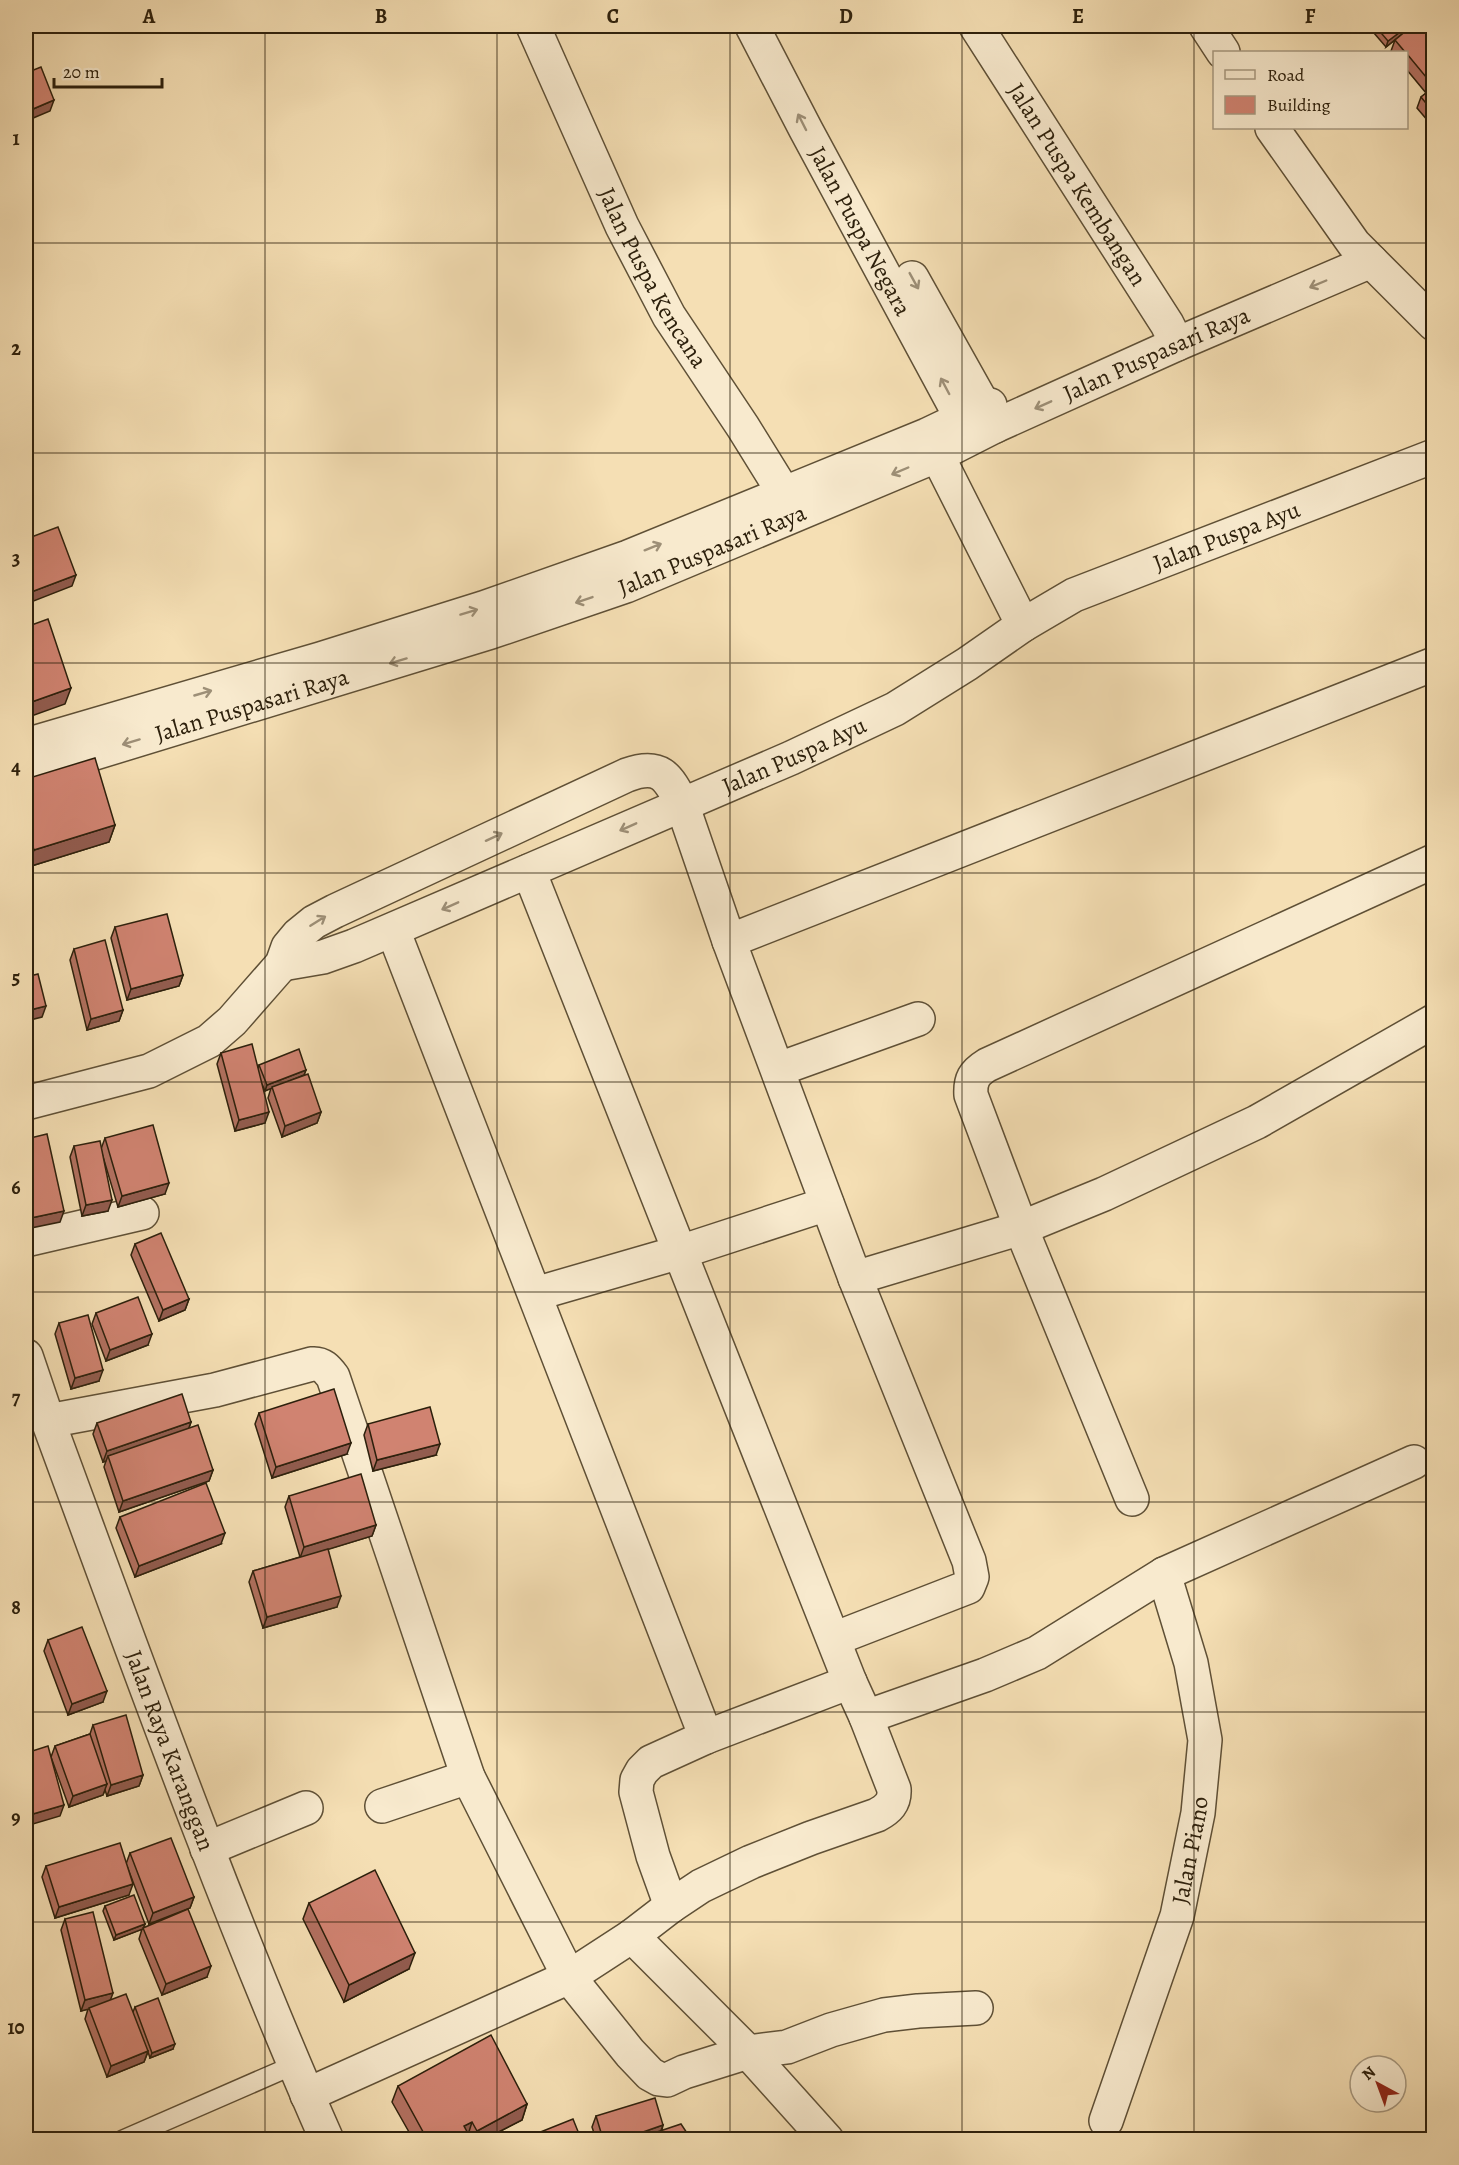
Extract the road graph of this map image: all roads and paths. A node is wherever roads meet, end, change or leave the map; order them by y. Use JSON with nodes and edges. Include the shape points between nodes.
{"nodes":[{"id":1,"x":533,"y":26,"type":"edge"},
{"id":2,"x":760,"y":26,"type":"edge"},
{"id":3,"x":976,"y":26,"type":"edge"},
{"id":4,"x":1206,"y":26,"type":"edge"},
{"id":5,"x":1222,"y":51,"type":"edge"},
{"id":6,"x":1273,"y":129,"type":"edge"},
{"id":7,"x":1363,"y":252,"type":"junction"},
{"id":8,"x":1434,"y":324,"type":"edge"},
{"id":9,"x":1172,"y":334,"type":"junction"},
{"id":10,"x":978,"y":422,"type":"junction"},
{"id":11,"x":932,"y":445,"type":"junction"},
{"id":12,"x":1434,"y":456,"type":"edge"},
{"id":13,"x":791,"y":504,"type":"junction"},
{"id":14,"x":1023,"y":626,"type":"junction"},
{"id":15,"x":1434,"y":664,"type":"edge"},
{"id":16,"x":26,"y":745,"type":"edge"},
{"id":17,"x":26,"y":774,"type":"edge"},
{"id":18,"x":682,"y":804,"type":"junction"},
{"id":19,"x":1434,"y":861,"type":"edge"},
{"id":20,"x":529,"y":871,"type":"junction"},
{"id":21,"x":393,"y":930,"type":"junction"},
{"id":22,"x":729,"y":941,"type":"junction"},
{"id":23,"x":282,"y":964,"type":"junction"},
{"id":24,"x":918,"y":1019,"type":"dead end"},
{"id":25,"x":1434,"y":1021,"type":"edge"},
{"id":26,"x":779,"y":1069,"type":"junction"},
{"id":27,"x":26,"y":1103,"type":"edge"},
{"id":28,"x":827,"y":1204,"type":"junction"},
{"id":29,"x":142,"y":1213,"type":"dead end"},
{"id":30,"x":1021,"y":1228,"type":"junction"},
{"id":31,"x":26,"y":1240,"type":"edge"},
{"id":32,"x":680,"y":1252,"type":"junction"},
{"id":33,"x":855,"y":1278,"type":"junction"},
{"id":34,"x":536,"y":1294,"type":"junction"},
{"id":35,"x":26,"y":1356,"type":"edge"},
{"id":36,"x":48,"y":1421,"type":"junction"},
{"id":37,"x":1414,"y":1462,"type":"dead end"},
{"id":38,"x":1132,"y":1499,"type":"dead end"},
{"id":39,"x":1164,"y":1574,"type":"junction"},
{"id":40,"x":834,"y":1639,"type":"junction"},
{"id":41,"x":850,"y":1682,"type":"junction"},
{"id":42,"x":866,"y":1717,"type":"junction"},
{"id":43,"x":706,"y":1737,"type":"junction"},
{"id":44,"x":468,"y":1777,"type":"junction"},
{"id":45,"x":382,"y":1806,"type":"dead end"},
{"id":46,"x":306,"y":1808,"type":"dead end"},
{"id":47,"x":207,"y":1849,"type":"junction"},
{"id":48,"x":671,"y":1905,"type":"junction"},
{"id":49,"x":632,"y":1936,"type":"junction"},
{"id":50,"x":569,"y":1977,"type":"junction"},
{"id":51,"x":976,"y":2008,"type":"dead end"},
{"id":52,"x":748,"y":2052,"type":"junction"},
{"id":53,"x":294,"y":2065,"type":"junction"},
{"id":54,"x":307,"y":2095,"type":"junction"},
{"id":55,"x":1106,"y":2121,"type":"dead end"},
{"id":56,"x":122,"y":2139,"type":"edge"},
{"id":57,"x":327,"y":2139,"type":"edge"},
{"id":58,"x":827,"y":2139,"type":"edge"}],
"edges":[{"from":1,"to":13,"type":"street","name":"Jalan Puspa Kencana","via":[[622,226],[669,316]]},
{"from":2,"to":10,"type":"street","name":"Jalan Puspa Negara","via":[[806,130]]},
{"from":3,"to":9,"type":"street","name":"Jalan Puspa Kembangan"},
{"from":4,"to":5,"type":"street"},
{"from":6,"to":7,"type":"street"},
{"from":7,"to":8,"type":"street"},
{"from":7,"to":9,"type":"street","name":"Jalan Puspasari Raya"},
{"from":9,"to":10,"type":"street","name":"Jalan Puspasari Raya"},
{"from":10,"to":11,"type":"street","name":"Jalan Puspasari Raya"},
{"from":11,"to":13,"type":"street","name":"Jalan Puspasari Raya"},
{"from":11,"to":14,"type":"street"},
{"from":12,"to":14,"type":"street","name":"Jalan Puspa Ayu","via":[[1074,595]]},
{"from":16,"to":13,"type":"street","name":"Jalan Puspasari Raya","one_way":true,"via":[[483,608]]},
{"from":13,"to":17,"type":"street","name":"Jalan Puspasari Raya","one_way":true,"via":[[626,586],[491,632]]},
{"from":14,"to":18,"type":"street","name":"Jalan Puspa Ayu","via":[[895,709]]},
{"from":15,"to":22,"type":"street"},
{"from":18,"to":20,"type":"street","name":"Jalan Puspa Ayu","one_way":true},
{"from":18,"to":22,"type":"street"},
{"from":23,"to":18,"type":"street","one_way":true,"via":[[288,947],[314,922],[639,770],[659,772],[671,783]]},
{"from":19,"to":30,"type":"street","via":[[978,1071],[970,1084],[971,1095]]},
{"from":20,"to":21,"type":"street","name":"Jalan Puspa Ayu","one_way":true},
{"from":20,"to":32,"type":"street"},
{"from":21,"to":23,"type":"street","name":"Jalan Puspa Ayu","via":[[323,957]]},
{"from":21,"to":34,"type":"street"},
{"from":22,"to":26,"type":"street"},
{"from":23,"to":27,"type":"street","via":[[232,1022],[208,1041],[149,1071]]},
{"from":24,"to":26,"type":"street"},
{"from":25,"to":30,"type":"street","via":[[1257,1122]]},
{"from":26,"to":28,"type":"street"},
{"from":28,"to":32,"type":"street"},
{"from":28,"to":33,"type":"street"},
{"from":29,"to":31,"type":"street"},
{"from":30,"to":33,"type":"street"},
{"from":30,"to":38,"type":"street"},
{"from":32,"to":34,"type":"street"},
{"from":32,"to":40,"type":"street"},
{"from":33,"to":40,"type":"street","via":[[969,1561],[972,1577],[968,1587]]},
{"from":34,"to":43,"type":"street"},
{"from":35,"to":36,"type":"street","name":"Jalan Raya Karanggan"},
{"from":36,"to":44,"type":"street","via":[[215,1390],[312,1364],[327,1369]]},
{"from":36,"to":47,"type":"street","name":"Jalan Raya Karanggan"},
{"from":37,"to":39,"type":"street"},
{"from":39,"to":42,"type":"street","via":[[1036,1653]]},
{"from":39,"to":55,"type":"street","name":"Jalan Piano","via":[[1191,1663],[1205,1740],[1198,1813],[1177,1916]]},
{"from":40,"to":41,"type":"street"},
{"from":41,"to":42,"type":"street"},
{"from":41,"to":43,"type":"street"},
{"from":42,"to":48,"type":"street","via":[[894,1789],[886,1810],[751,1863]]},
{"from":43,"to":48,"type":"street","via":[[651,1762],[637,1780],[636,1792],[653,1856]]},
{"from":44,"to":45,"type":"street"},
{"from":44,"to":50,"type":"street"},
{"from":46,"to":47,"type":"street"},
{"from":47,"to":53,"type":"street","name":"Jalan Raya Karanggan"},
{"from":48,"to":49,"type":"street"},
{"from":49,"to":50,"type":"street"},
{"from":49,"to":52,"type":"street"},
{"from":50,"to":52,"type":"street","via":[[630,2054],[659,2079],[674,2078]]},
{"from":50,"to":54,"type":"street"},
{"from":51,"to":52,"type":"street","via":[[884,2015],[787,2047]]},
{"from":52,"to":58,"type":"street"},
{"from":53,"to":54,"type":"street","name":"Jalan Raya Karanggan"},
{"from":53,"to":56,"type":"lane"},
{"from":54,"to":57,"type":"street","name":"Jalan Raya Karanggan"}]}
